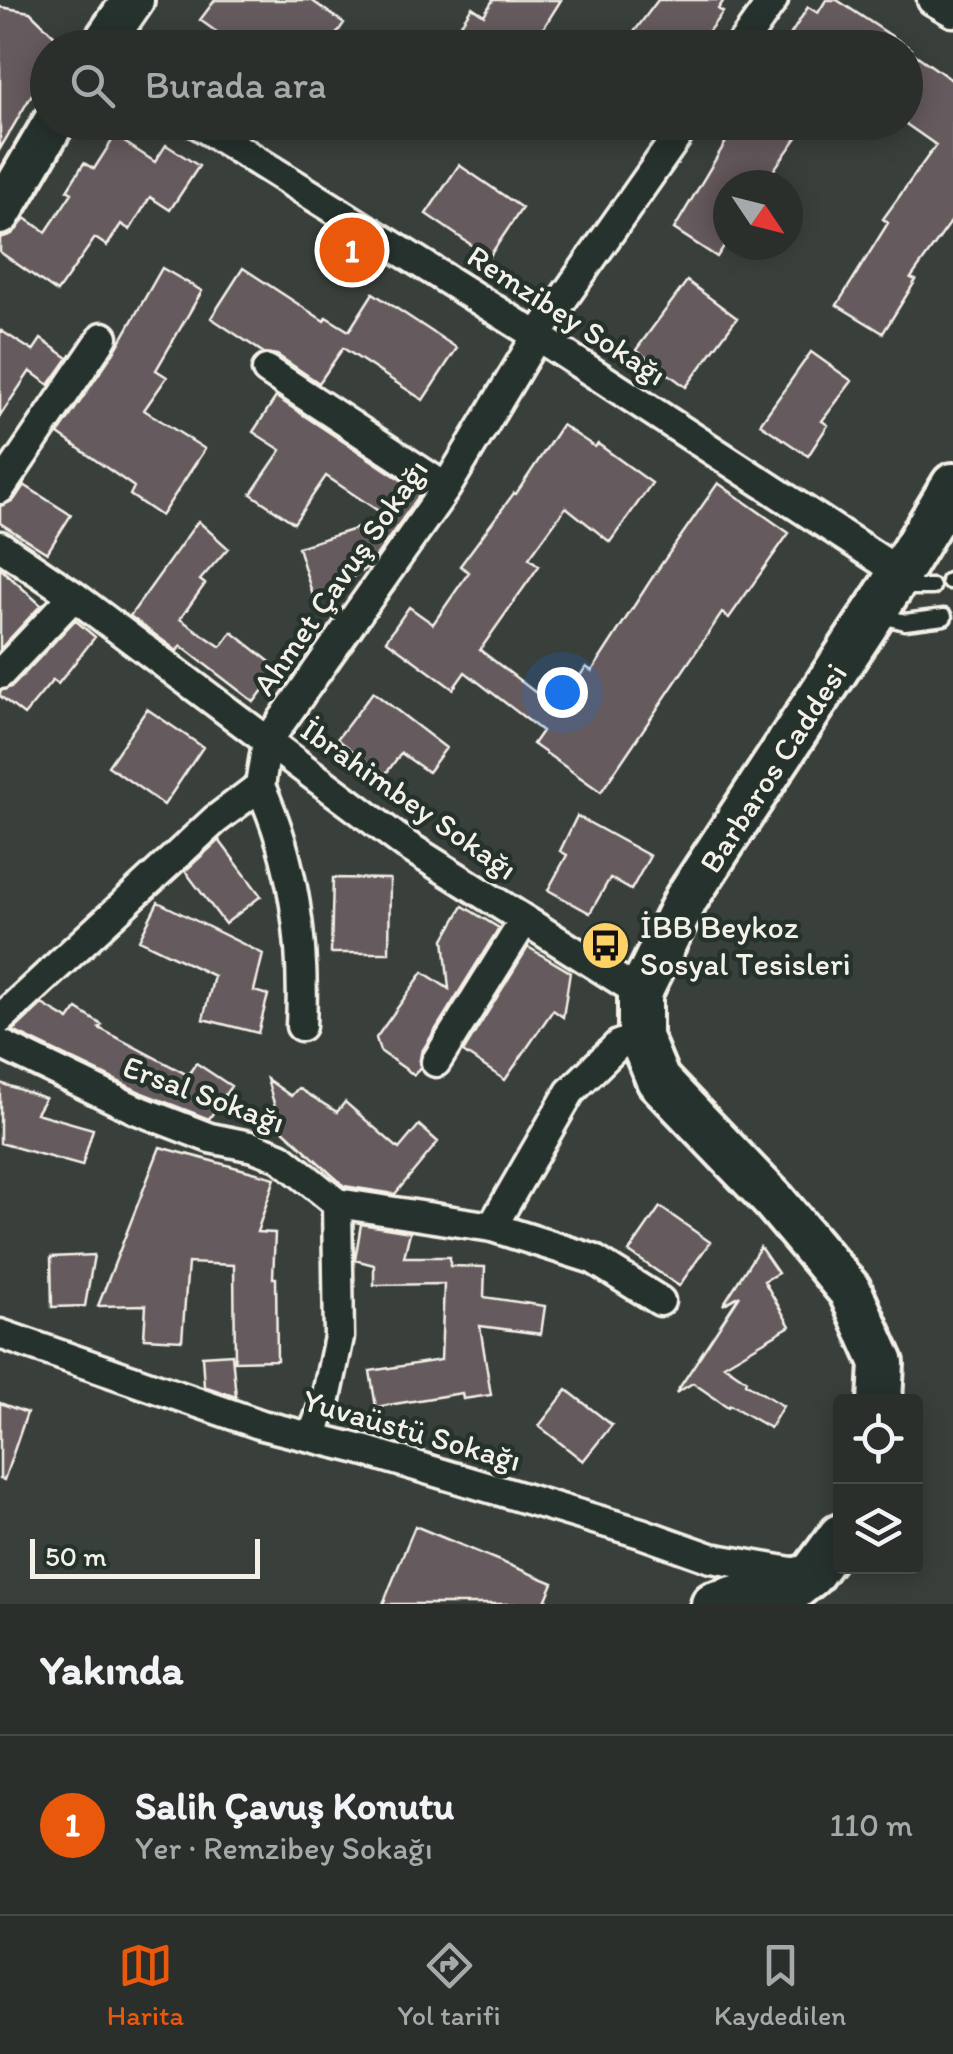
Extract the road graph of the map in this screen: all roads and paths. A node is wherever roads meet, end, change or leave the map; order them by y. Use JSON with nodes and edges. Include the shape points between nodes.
{"nodes":[{"id":1,"x":133,"y":0,"type":"edge"},
{"id":2,"x":772,"y":0,"type":"edge"},
{"id":3,"x":932,"y":0,"type":"edge"},
{"id":4,"x":953,"y":12,"type":"edge"},
{"id":5,"x":112,"y":30,"type":"edge"},
{"id":6,"x":751,"y":30,"type":"edge"},
{"id":7,"x":43,"y":140,"type":"edge"},
{"id":8,"x":223,"y":140,"type":"edge"},
{"id":9,"x":673,"y":140,"type":"edge"},
{"id":10,"x":0,"y":214,"type":"edge"},
{"id":11,"x":537,"y":336,"type":"junction"},
{"id":12,"x":102,"y":337,"type":"dead end"},
{"id":13,"x":268,"y":370,"type":"dead end"},
{"id":14,"x":953,"y":485,"type":"edge"},
{"id":15,"x":446,"y":488,"type":"junction"},
{"id":16,"x":0,"y":489,"type":"edge"},
{"id":17,"x":0,"y":546,"type":"edge"},
{"id":18,"x":899,"y":590,"type":"junction"},
{"id":19,"x":74,"y":596,"type":"junction"},
{"id":20,"x":944,"y":617,"type":"dead end"},
{"id":21,"x":0,"y":674,"type":"edge"},
{"id":22,"x":267,"y":742,"type":"junction"},
{"id":23,"x":260,"y":786,"type":"junction"},
{"id":24,"x":524,"y":922,"type":"junction"},
{"id":25,"x":640,"y":992,"type":"junction"},
{"id":26,"x":0,"y":1019,"type":"edge"},
{"id":27,"x":300,"y":1026,"type":"dead end"},
{"id":28,"x":640,"y":1036,"type":"junction"},
{"id":29,"x":0,"y":1044,"type":"edge"},
{"id":30,"x":436,"y":1062,"type":"dead end"},
{"id":31,"x":337,"y":1203,"type":"junction"},
{"id":32,"x":492,"y":1228,"type":"junction"},
{"id":33,"x":660,"y":1301,"type":"dead end"},
{"id":34,"x":0,"y":1334,"type":"edge"},
{"id":35,"x":880,"y":1394,"type":"edge"},
{"id":36,"x":312,"y":1437,"type":"junction"},
{"id":37,"x":833,"y":1545,"type":"edge"},
{"id":38,"x":811,"y":1575,"type":"junction"},
{"id":39,"x":713,"y":1604,"type":"edge"},
{"id":40,"x":774,"y":1604,"type":"edge"}],
"edges":[{"from":1,"to":5,"type":"street"},
{"from":2,"to":6,"type":"street"},
{"from":3,"to":4,"type":"street"},
{"from":7,"to":10,"type":"street"},
{"from":8,"to":11,"type":"street","name":"Remzibey Sokağı"},
{"from":9,"to":11,"type":"street","name":"Ahmet Çavuş Sokağı"},
{"from":11,"to":15,"type":"street","name":"Ahmet Çavuş Sokağı"},
{"from":11,"to":18,"type":"street","name":"Remzibey Sokağı"},
{"from":12,"to":16,"type":"street"},
{"from":13,"to":15,"type":"street"},
{"from":14,"to":18,"type":"main road","name":"Barbaros Caddesi"},
{"from":15,"to":22,"type":"street","name":"Ahmet Çavuş Sokağı"},
{"from":17,"to":19,"type":"street","name":"İbrahimbey Sokağı"},
{"from":18,"to":20,"type":"lane","via":[[905,622]]},
{"from":18,"to":25,"type":"main road","name":"Barbaros Caddesi","via":[[686,899]]},
{"from":19,"to":21,"type":"street"},
{"from":19,"to":22,"type":"street","name":"İbrahimbey Sokağı"},
{"from":22,"to":23,"type":"street","name":"Ahmet Çavuş Sokağı"},
{"from":22,"to":24,"type":"street","name":"İbrahimbey Sokağı"},
{"from":23,"to":26,"type":"street"},
{"from":23,"to":27,"type":"street","via":[[293,894],[304,972]]},
{"from":24,"to":25,"type":"street","name":"İbrahimbey Sokağı"},
{"from":24,"to":30,"type":"street"},
{"from":25,"to":28,"type":"main road","name":"Barbaros Caddesi"},
{"from":28,"to":32,"type":"street","via":[[618,1045],[570,1092]]},
{"from":28,"to":35,"type":"main road","name":"Barbaros Caddesi","via":[[658,1080],[850,1291],[882,1363]]},
{"from":29,"to":31,"type":"street","name":"Ersal Sokağı","via":[[136,1109],[280,1158]]},
{"from":31,"to":32,"type":"street","name":"Ersal Sokağı"},
{"from":31,"to":36,"type":"street","via":[[339,1337]]},
{"from":32,"to":33,"type":"street","name":"Ersal Sokağı","via":[[594,1259]]},
{"from":34,"to":36,"type":"street","name":"Yuvaüstü Sokağı"},
{"from":36,"to":38,"type":"street","name":"Yuvaüstü Sokağı","via":[[711,1558]]},
{"from":37,"to":38,"type":"main road"},
{"from":38,"to":39,"type":"main road"},
{"from":38,"to":40,"type":"main road"}]}
